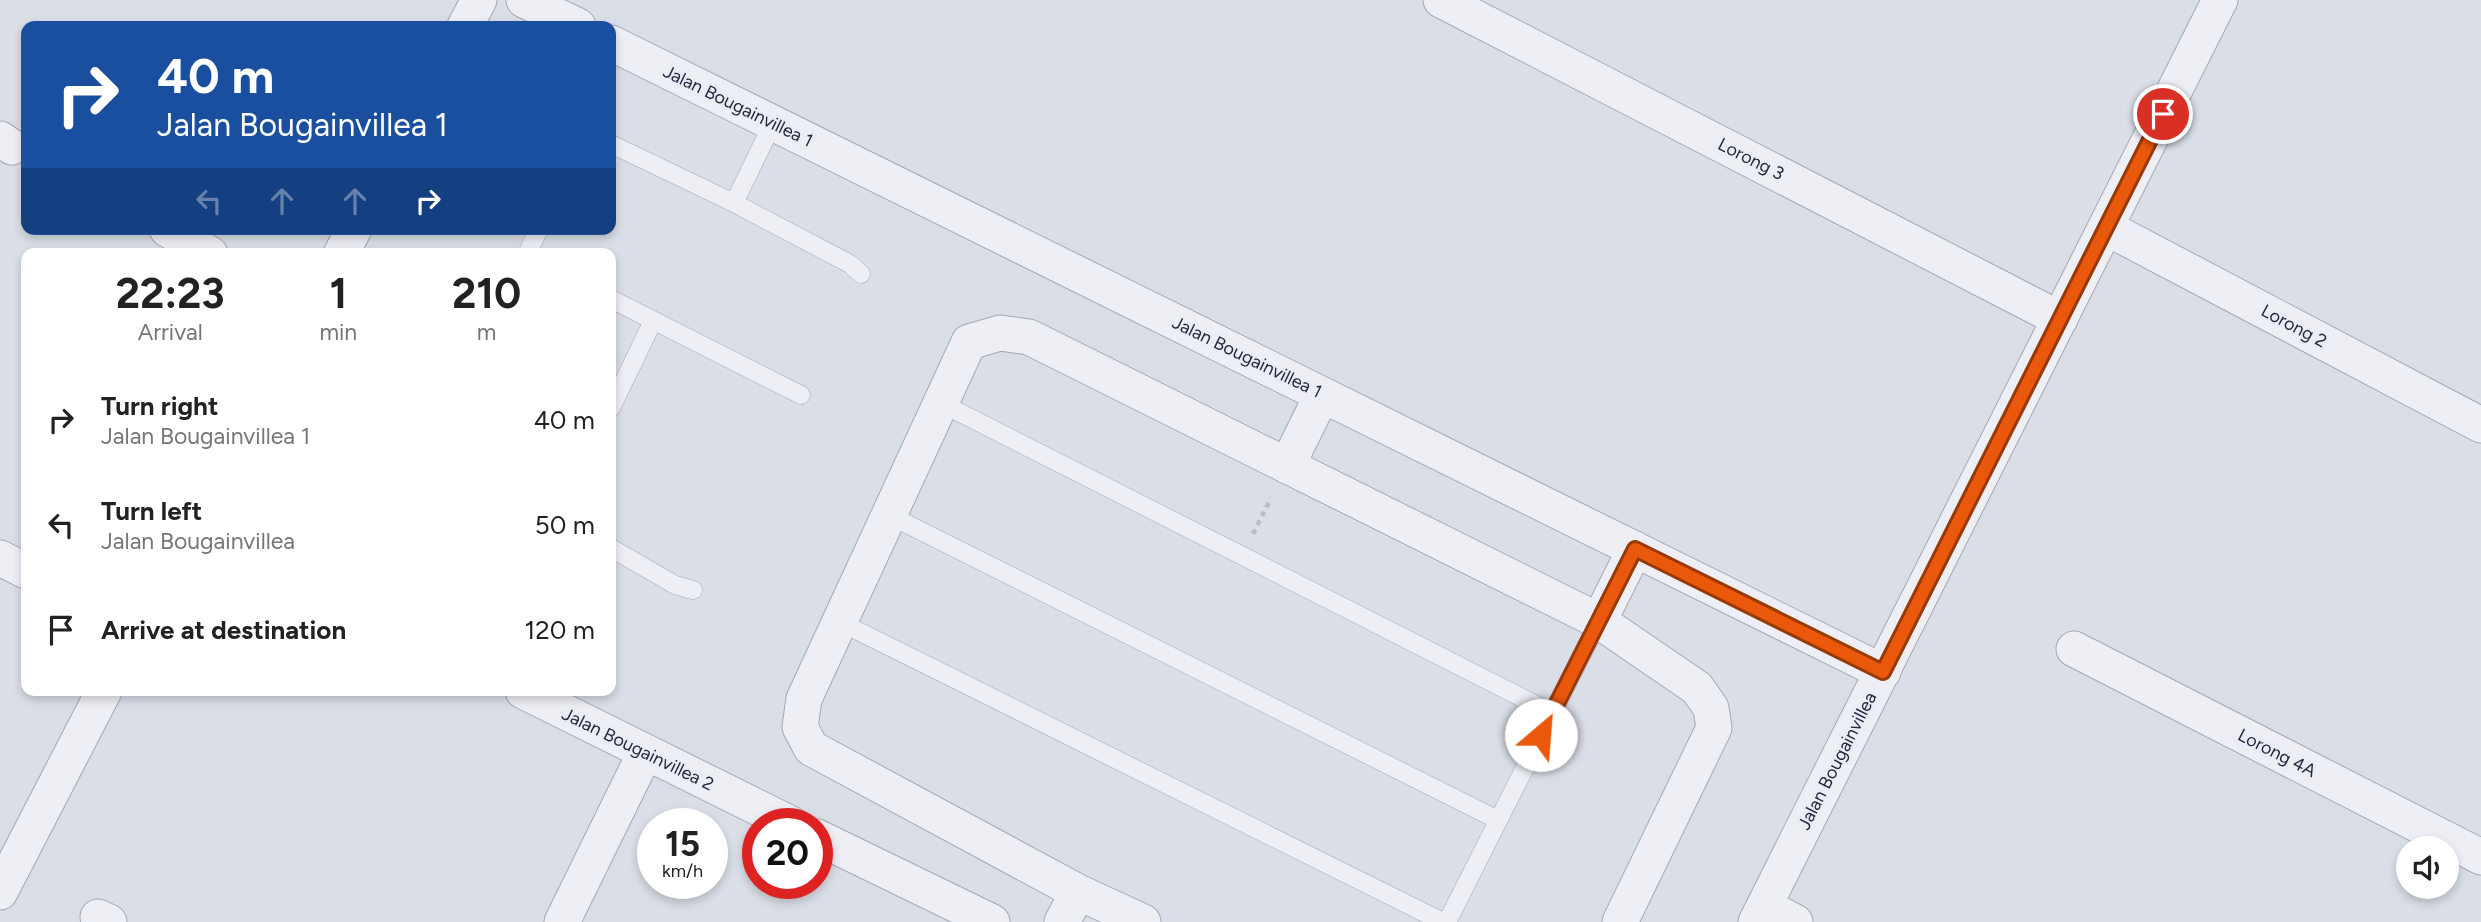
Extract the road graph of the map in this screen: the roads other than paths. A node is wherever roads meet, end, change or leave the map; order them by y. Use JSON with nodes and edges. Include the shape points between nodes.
{"nodes":[{"id":1,"x":479,"y":0,"type":"edge"},
{"id":2,"x":524,"y":0,"type":"edge"},
{"id":3,"x":1441,"y":0,"type":"edge"},
{"id":4,"x":2220,"y":0,"type":"edge"},
{"id":5,"x":468,"y":21,"type":"edge"},
{"id":6,"x":568,"y":21,"type":"edge"},
{"id":7,"x":616,"y":45,"type":"edge"},
{"id":8,"x":773,"y":123,"type":"junction"},
{"id":9,"x":616,"y":146,"type":"edge"},
{"id":10,"x":734,"y":203,"type":"junction"},
{"id":11,"x":2107,"y":228,"type":"junction"},
{"id":12,"x":177,"y":235,"type":"edge"},
{"id":13,"x":200,"y":248,"type":"edge"},
{"id":14,"x":862,"y":274,"type":"dead end"},
{"id":15,"x":616,"y":302,"type":"edge"},
{"id":16,"x":2060,"y":319,"type":"junction"},
{"id":17,"x":653,"y":321,"type":"junction"},
{"id":18,"x":801,"y":395,"type":"dead end"},
{"id":19,"x":1322,"y":395,"type":"junction"},
{"id":20,"x":616,"y":398,"type":"edge"},
{"id":21,"x":941,"y":403,"type":"junction"},
{"id":22,"x":2481,"y":425,"type":"edge"},
{"id":23,"x":1287,"y":466,"type":"junction"},
{"id":24,"x":889,"y":515,"type":"junction"},
{"id":25,"x":1635,"y":549,"type":"junction"},
{"id":26,"x":616,"y":551,"type":"edge"},
{"id":27,"x":0,"y":558,"type":"edge"},
{"id":28,"x":21,"y":568,"type":"edge"},
{"id":29,"x":693,"y":590,"type":"dead end"},
{"id":30,"x":1599,"y":621,"type":"junction"},
{"id":31,"x":840,"y":622,"type":"junction"},
{"id":32,"x":2074,"y":649,"type":"dead end"},
{"id":33,"x":1883,"y":672,"type":"junction"},
{"id":34,"x":101,"y":696,"type":"edge"},
{"id":35,"x":533,"y":696,"type":"edge"},
{"id":36,"x":1552,"y":713,"type":"junction"},
{"id":37,"x":645,"y":753,"type":"junction"},
{"id":38,"x":758,"y":808,"type":"edge"},
{"id":39,"x":1498,"y":820,"type":"junction"},
{"id":40,"x":833,"y":845,"type":"edge"},
{"id":41,"x":2481,"y":858,"type":"edge"},
{"id":42,"x":1077,"y":891,"type":"junction"},
{"id":43,"x":0,"y":892,"type":"edge"},
{"id":44,"x":1772,"y":917,"type":"edge"},
{"id":45,"x":562,"y":922,"type":"edge"},
{"id":46,"x":992,"y":922,"type":"edge"},
{"id":47,"x":1062,"y":922,"type":"edge"},
{"id":48,"x":1143,"y":922,"type":"edge"},
{"id":49,"x":1445,"y":922,"type":"edge"},
{"id":50,"x":1620,"y":922,"type":"edge"}],
"edges":[{"from":1,"to":5,"type":"street"},
{"from":2,"to":6,"type":"street"},
{"from":3,"to":16,"type":"street","name":"Lorong 3"},
{"from":4,"to":11,"type":"street","name":"Jalan Bougainvillea"},
{"from":7,"to":8,"type":"street","name":"Jalan Bougainvillea 1"},
{"from":8,"to":10,"type":"lane"},
{"from":8,"to":19,"type":"street","name":"Jalan Bougainvillea 1"},
{"from":9,"to":10,"type":"lane"},
{"from":10,"to":14,"type":"lane"},
{"from":11,"to":16,"type":"street","name":"Jalan Bougainvillea"},
{"from":11,"to":22,"type":"street","name":"Lorong 2"},
{"from":12,"to":13,"type":"street"},
{"from":15,"to":17,"type":"lane"},
{"from":16,"to":33,"type":"street","name":"Jalan Bougainvillea"},
{"from":17,"to":18,"type":"lane"},
{"from":17,"to":20,"type":"lane"},
{"from":19,"to":23,"type":"street"},
{"from":19,"to":25,"type":"street","name":"Jalan Bougainvillea 1"},
{"from":21,"to":23,"type":"street","via":[[969,342],[1000,333],[1028,337]]},
{"from":21,"to":24,"type":"street"},
{"from":21,"to":36,"type":"lane"},
{"from":23,"to":30,"type":"street"},
{"from":24,"to":31,"type":"street"},
{"from":24,"to":39,"type":"lane"},
{"from":25,"to":30,"type":"street"},
{"from":25,"to":33,"type":"street","name":"Jalan Bougainvillea 1"},
{"from":26,"to":29,"type":"lane","via":[[675,585]]},
{"from":27,"to":28,"type":"street"},
{"from":30,"to":36,"type":"lane"},
{"from":30,"to":50,"type":"street","via":[[1697,688],[1711,708],[1714,728]]},
{"from":31,"to":42,"type":"street","via":[[804,699],[800,727],[811,748]]},
{"from":31,"to":49,"type":"lane"},
{"from":32,"to":41,"type":"street","name":"Lorong 4A"},
{"from":33,"to":44,"type":"street","name":"Jalan Bougainvillea"},
{"from":34,"to":43,"type":"street"},
{"from":35,"to":37,"type":"street","name":"Jalan Bougainvillea 2"},
{"from":36,"to":39,"type":"lane"},
{"from":37,"to":38,"type":"street","name":"Jalan Bougainvillea 2"},
{"from":37,"to":45,"type":"street"},
{"from":39,"to":49,"type":"lane"},
{"from":40,"to":46,"type":"street"},
{"from":42,"to":47,"type":"street"},
{"from":42,"to":48,"type":"street"}]}
